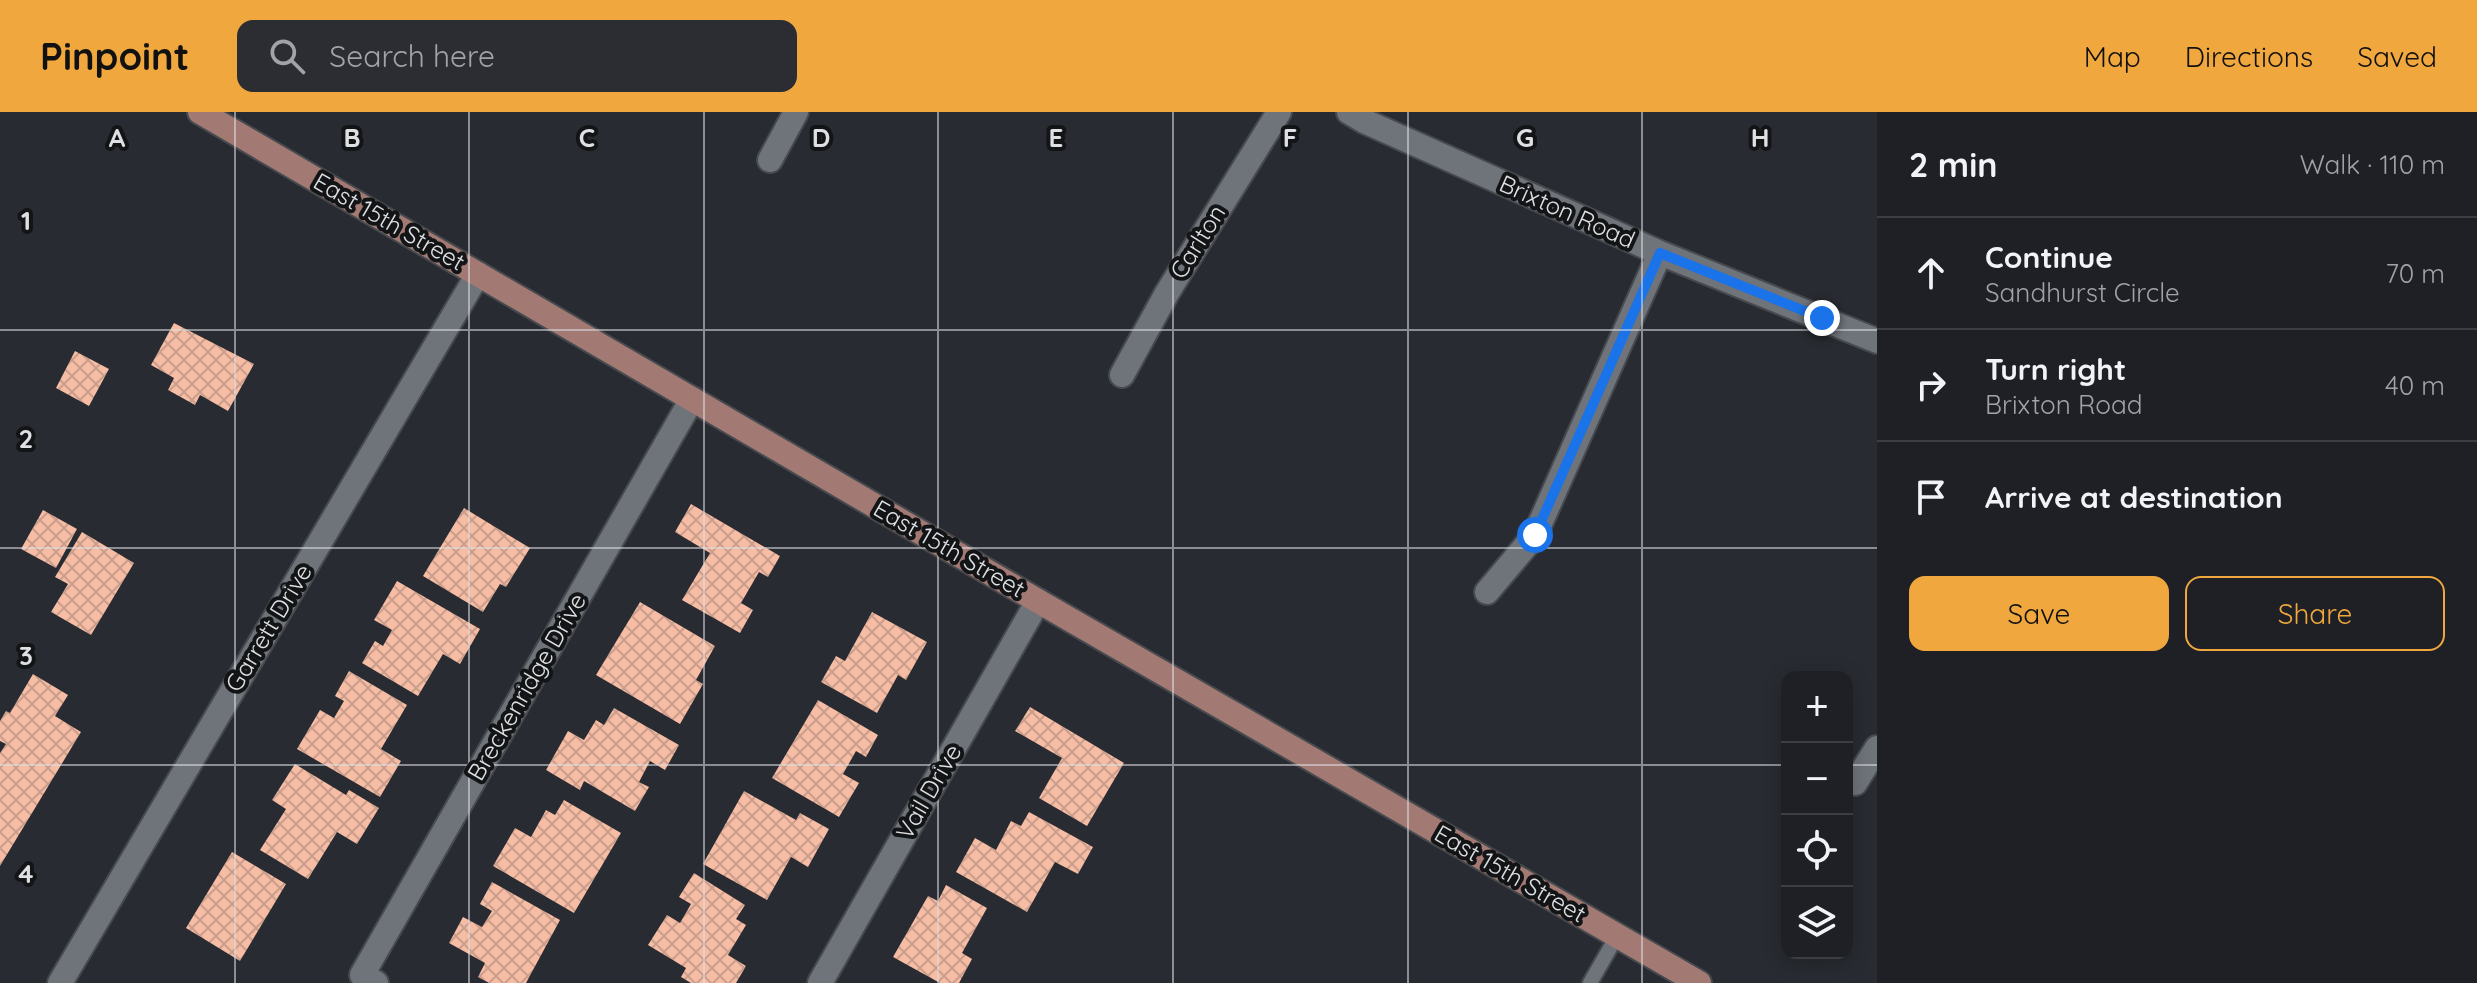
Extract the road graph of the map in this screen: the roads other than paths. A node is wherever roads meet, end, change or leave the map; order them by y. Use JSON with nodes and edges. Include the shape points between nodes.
{"nodes":[{"id":1,"x":200,"y":112,"type":"edge"},
{"id":2,"x":796,"y":112,"type":"edge"},
{"id":3,"x":1279,"y":112,"type":"edge"},
{"id":4,"x":1349,"y":112,"type":"edge"},
{"id":5,"x":770,"y":160,"type":"dead end"},
{"id":6,"x":1660,"y":253,"type":"junction"},
{"id":7,"x":478,"y":274,"type":"junction"},
{"id":8,"x":1877,"y":341,"type":"edge"},
{"id":9,"x":1122,"y":375,"type":"dead end"},
{"id":10,"x":692,"y":399,"type":"junction"},
{"id":11,"x":1487,"y":592,"type":"dead end"},
{"id":12,"x":1038,"y":601,"type":"junction"},
{"id":13,"x":1877,"y":748,"type":"edge"},
{"id":14,"x":1855,"y":783,"type":"dead end"},
{"id":15,"x":1617,"y":936,"type":"junction"},
{"id":16,"x":369,"y":979,"type":"edge"},
{"id":17,"x":60,"y":983,"type":"edge"},
{"id":18,"x":820,"y":983,"type":"edge"},
{"id":19,"x":1590,"y":983,"type":"edge"},
{"id":20,"x":1699,"y":983,"type":"edge"}],
"edges":[{"from":1,"to":7,"type":"main road","name":"East 15th Street"},
{"from":2,"to":5,"type":"street"},
{"from":3,"to":9,"type":"street","name":"Carlton"},
{"from":4,"to":6,"type":"street","name":"Brixton Road"},
{"from":6,"to":8,"type":"street","name":"Brixton Road"},
{"from":6,"to":11,"type":"street","via":[[1535,535]]},
{"from":7,"to":10,"type":"main road","name":"East 15th Street"},
{"from":7,"to":17,"type":"street","name":"Garrett Drive"},
{"from":10,"to":12,"type":"main road","name":"East 15th Street"},
{"from":10,"to":16,"type":"street","name":"Breckenridge Drive"},
{"from":12,"to":15,"type":"main road","name":"East 15th Street"},
{"from":12,"to":18,"type":"street","name":"Vail Drive"},
{"from":13,"to":14,"type":"street"},
{"from":15,"to":19,"type":"lane"},
{"from":15,"to":20,"type":"main road","name":"East 15th Street"}]}
